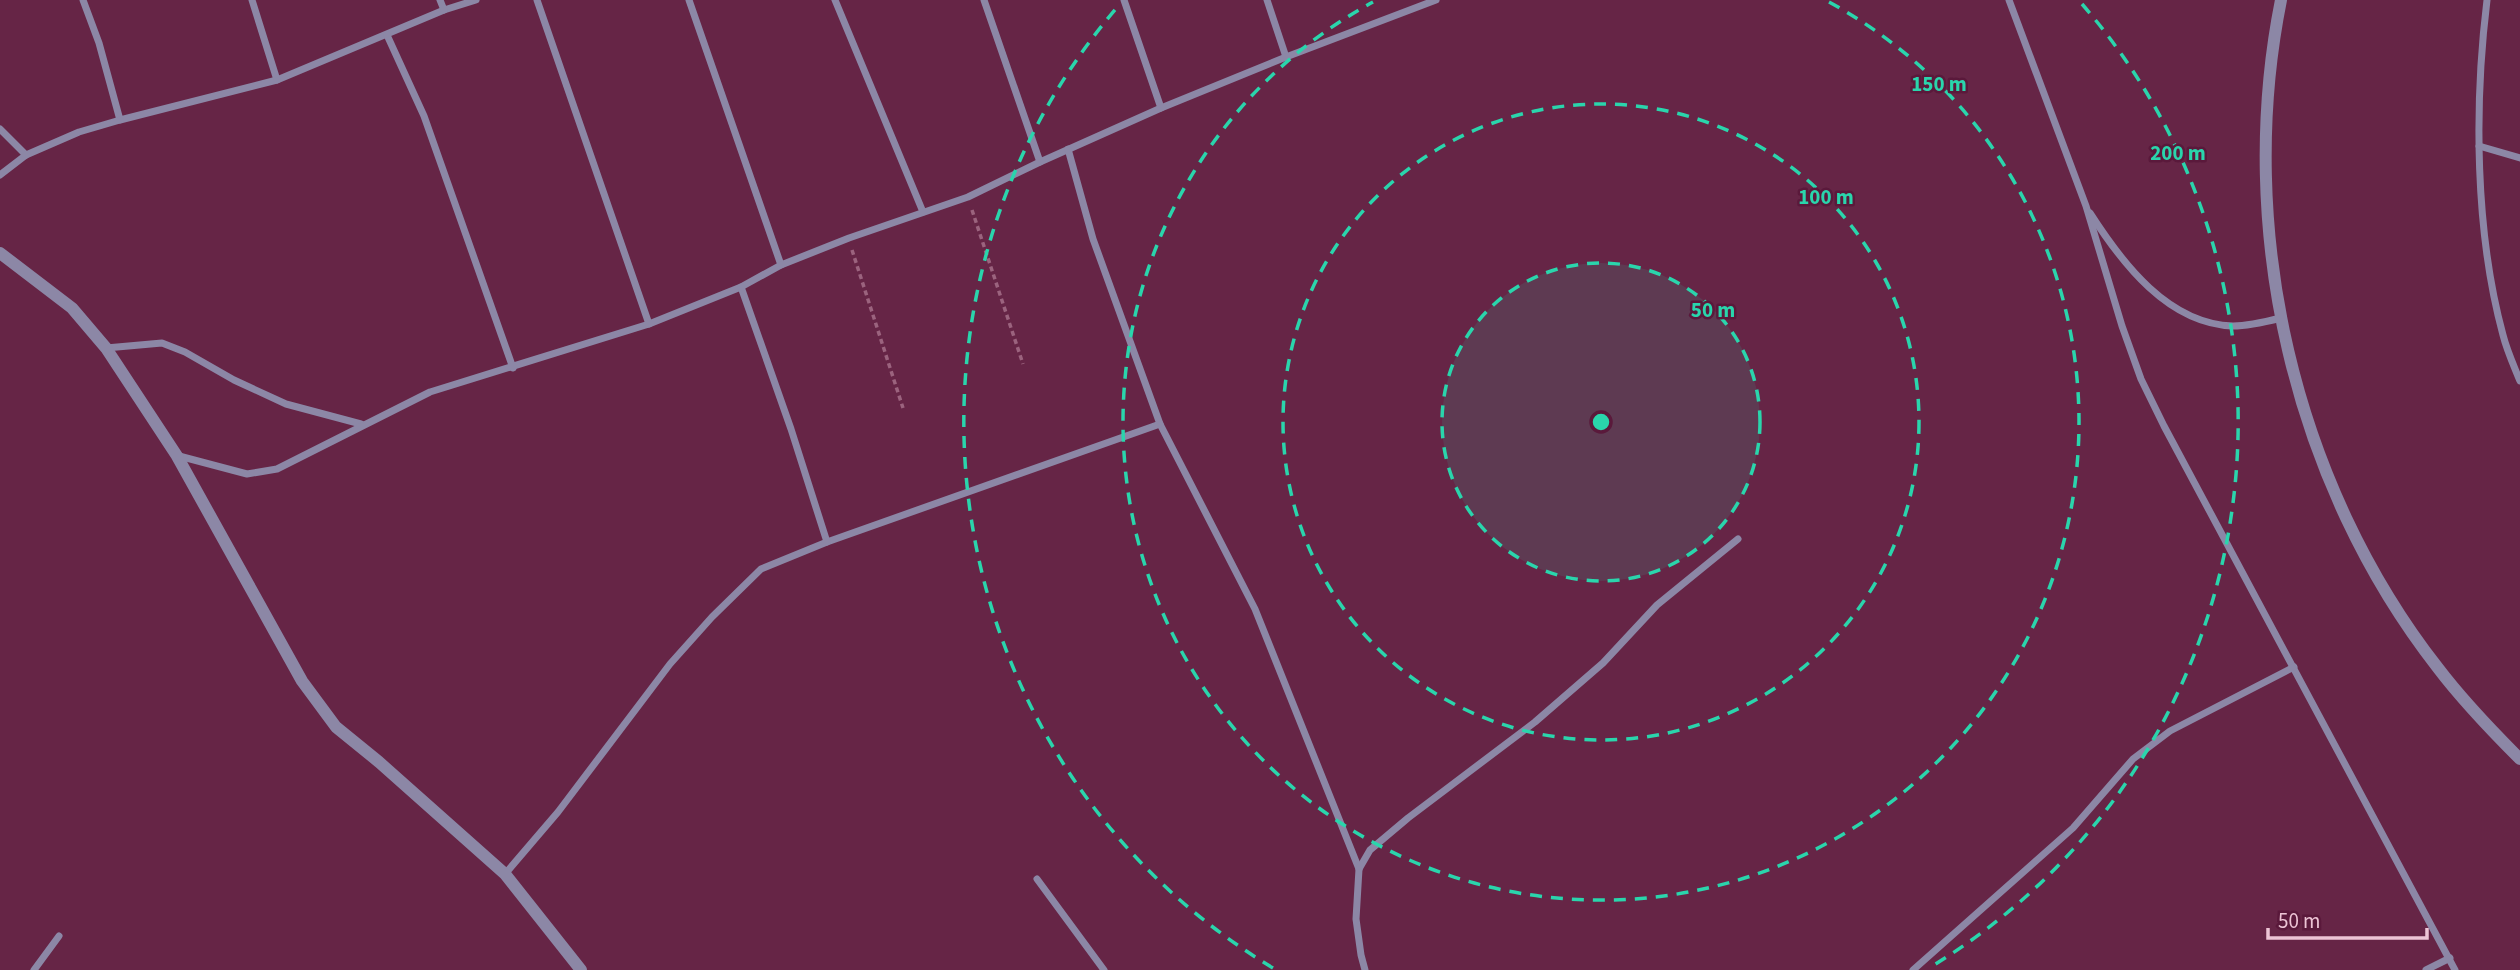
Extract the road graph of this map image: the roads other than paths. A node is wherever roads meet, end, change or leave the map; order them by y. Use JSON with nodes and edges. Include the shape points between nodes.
{"nodes":[{"id":1,"x":83,"y":0,"type":"edge"},
{"id":2,"x":252,"y":0,"type":"edge"},
{"id":3,"x":440,"y":0,"type":"edge"},
{"id":4,"x":475,"y":0,"type":"edge"},
{"id":5,"x":537,"y":0,"type":"edge"},
{"id":6,"x":688,"y":0,"type":"edge"},
{"id":7,"x":835,"y":0,"type":"edge"},
{"id":8,"x":984,"y":0,"type":"edge"},
{"id":9,"x":1124,"y":0,"type":"edge"},
{"id":10,"x":1267,"y":0,"type":"edge"},
{"id":11,"x":1436,"y":0,"type":"edge"},
{"id":12,"x":2009,"y":0,"type":"edge"},
{"id":13,"x":2281,"y":0,"type":"edge"},
{"id":14,"x":2487,"y":0,"type":"edge"},
{"id":15,"x":1421,"y":2,"type":"edge"},
{"id":16,"x":444,"y":10,"type":"junction"},
{"id":17,"x":387,"y":35,"type":"junction"},
{"id":18,"x":1286,"y":57,"type":"junction"},
{"id":19,"x":277,"y":80,"type":"junction"},
{"id":20,"x":1161,"y":108,"type":"junction"},
{"id":21,"x":120,"y":120,"type":"junction"},
{"id":22,"x":0,"y":128,"type":"edge"},
{"id":23,"x":2479,"y":146,"type":"junction"},
{"id":24,"x":1069,"y":149,"type":"junction"},
{"id":25,"x":26,"y":155,"type":"junction"},
{"id":26,"x":2520,"y":158,"type":"edge"},
{"id":27,"x":1040,"y":162,"type":"junction"},
{"id":28,"x":0,"y":174,"type":"edge"},
{"id":29,"x":2086,"y":206,"type":"junction"},
{"id":30,"x":923,"y":212,"type":"junction"},
{"id":31,"x":0,"y":253,"type":"edge"},
{"id":32,"x":781,"y":265,"type":"junction"},
{"id":33,"x":741,"y":287,"type":"junction"},
{"id":34,"x":2281,"y":318,"type":"junction"},
{"id":35,"x":649,"y":324,"type":"junction"},
{"id":36,"x":106,"y":348,"type":"junction"},
{"id":37,"x":513,"y":368,"type":"junction"},
{"id":38,"x":2520,"y":381,"type":"edge"},
{"id":39,"x":1160,"y":424,"type":"junction"},
{"id":40,"x":361,"y":425,"type":"junction"},
{"id":41,"x":177,"y":456,"type":"junction"},
{"id":42,"x":1738,"y":539,"type":"dead end"},
{"id":43,"x":827,"y":542,"type":"junction"},
{"id":44,"x":2294,"y":667,"type":"junction"},
{"id":45,"x":2520,"y":759,"type":"edge"},
{"id":46,"x":1359,"y":869,"type":"junction"},
{"id":47,"x":505,"y":874,"type":"junction"},
{"id":48,"x":1037,"y":878,"type":"dead end"},
{"id":49,"x":59,"y":936,"type":"dead end"},
{"id":50,"x":2450,"y":958,"type":"junction"},
{"id":51,"x":34,"y":970,"type":"edge"},
{"id":52,"x":580,"y":970,"type":"edge"},
{"id":53,"x":1104,"y":970,"type":"edge"},
{"id":54,"x":1366,"y":970,"type":"edge"},
{"id":55,"x":1913,"y":970,"type":"edge"},
{"id":56,"x":2426,"y":970,"type":"edge"},
{"id":57,"x":2455,"y":970,"type":"edge"}],
"edges":[{"from":1,"to":21,"type":"street"},
{"from":2,"to":19,"type":"street"},
{"from":3,"to":16,"type":"street"},
{"from":4,"to":16,"type":"street"},
{"from":5,"to":35,"type":"street"},
{"from":6,"to":32,"type":"street"},
{"from":7,"to":30,"type":"street"},
{"from":8,"to":27,"type":"street"},
{"from":9,"to":20,"type":"street"},
{"from":10,"to":18,"type":"street"},
{"from":11,"to":15,"type":"street"},
{"from":12,"to":29,"type":"street"},
{"from":13,"to":34,"type":"street","via":[[2270,74],[2267,198]]},
{"from":14,"to":23,"type":"street"},
{"from":15,"to":18,"type":"street"},
{"from":16,"to":17,"type":"street"},
{"from":17,"to":19,"type":"street"},
{"from":17,"to":37,"type":"street","via":[[424,117]]},
{"from":18,"to":20,"type":"street"},
{"from":19,"to":21,"type":"street"},
{"from":20,"to":24,"type":"street"},
{"from":21,"to":25,"type":"street"},
{"from":22,"to":25,"type":"street"},
{"from":23,"to":26,"type":"street"},
{"from":23,"to":38,"type":"street","via":[[2487,257],[2503,337]]},
{"from":24,"to":27,"type":"street"},
{"from":24,"to":39,"type":"street","via":[[1093,239]]},
{"from":25,"to":28,"type":"street"},
{"from":27,"to":30,"type":"street","via":[[968,198]]},
{"from":29,"to":34,"type":"street","via":[[2129,266],[2180,311],[2235,326]]},
{"from":29,"to":44,"type":"street","via":[[2141,379]]},
{"from":30,"to":32,"type":"street"},
{"from":31,"to":36,"type":"street","via":[[72,308]]},
{"from":32,"to":33,"type":"street"},
{"from":33,"to":35,"type":"street"},
{"from":33,"to":43,"type":"street"},
{"from":34,"to":45,"type":"street","via":[[2315,443],[2368,560],[2437,667]]},
{"from":35,"to":37,"type":"street"},
{"from":36,"to":40,"type":"street","via":[[162,343],[286,404]]},
{"from":36,"to":41,"type":"street"},
{"from":37,"to":40,"type":"street","via":[[430,392]]},
{"from":39,"to":43,"type":"street"},
{"from":39,"to":46,"type":"street","via":[[1255,609]]},
{"from":40,"to":41,"type":"street","via":[[277,469],[247,474]]},
{"from":41,"to":47,"type":"street","via":[[302,681],[336,727]]},
{"from":42,"to":46,"type":"street","via":[[1657,605],[1603,663],[1535,722],[1370,850]]},
{"from":43,"to":47,"type":"street","via":[[761,569],[712,617]]},
{"from":44,"to":50,"type":"street"},
{"from":44,"to":55,"type":"street","via":[[2170,732],[2133,759],[2073,828]]},
{"from":46,"to":54,"type":"street","via":[[1356,919]]},
{"from":47,"to":52,"type":"street"},
{"from":48,"to":53,"type":"street"},
{"from":49,"to":51,"type":"street"},
{"from":50,"to":56,"type":"street"},
{"from":50,"to":57,"type":"street"}]}
